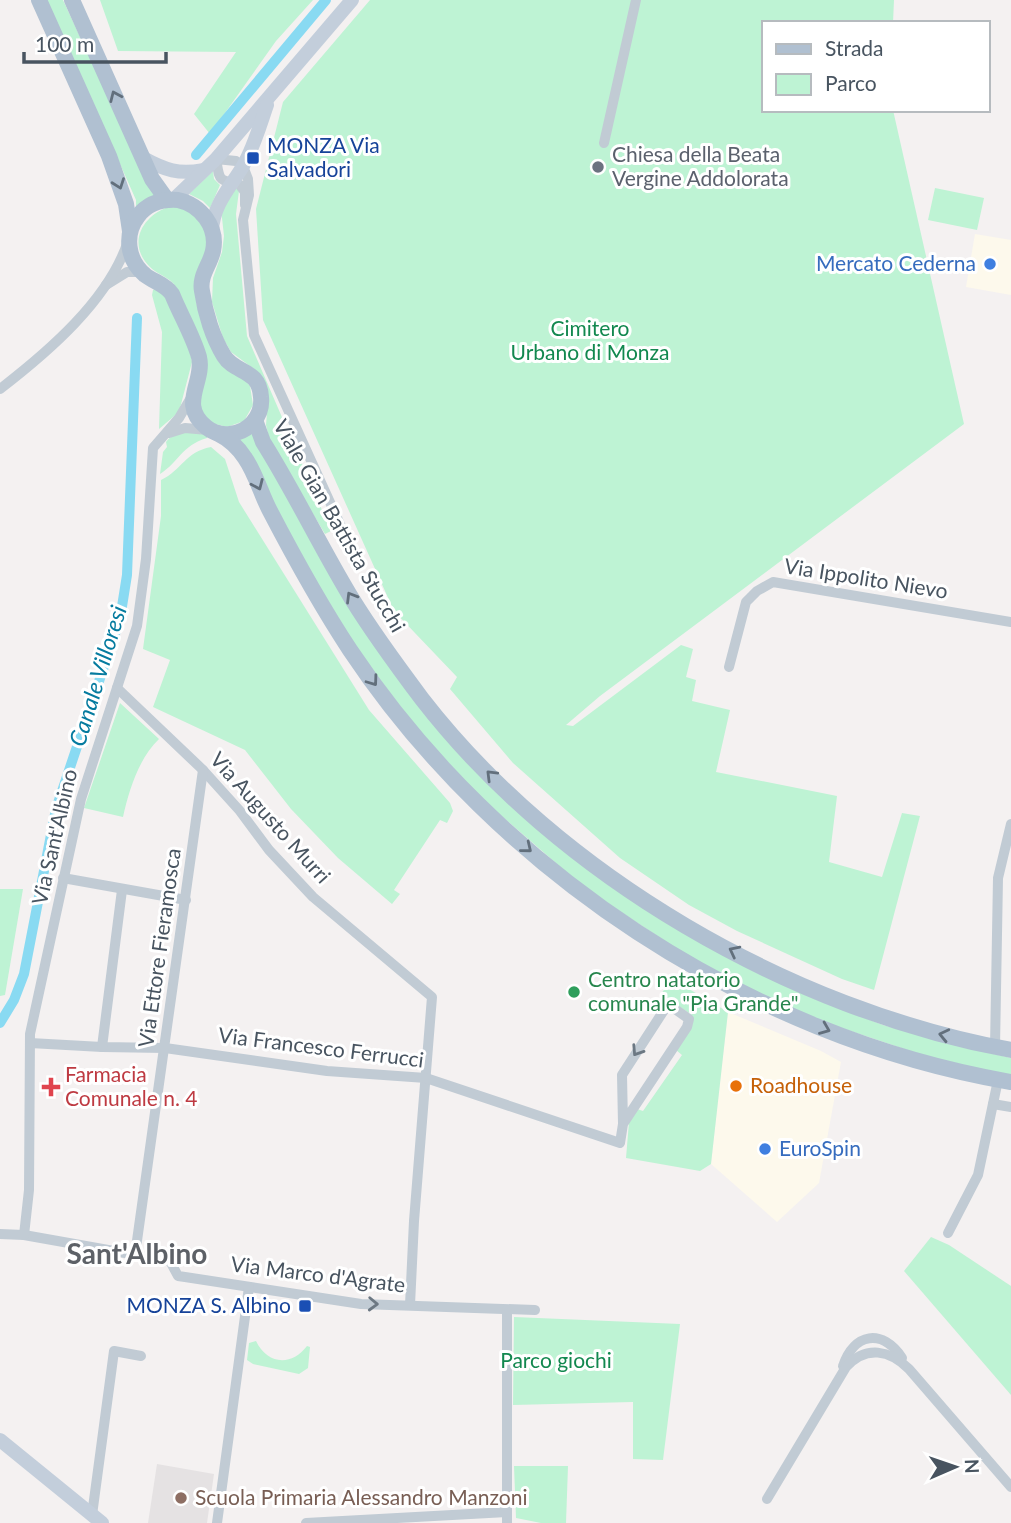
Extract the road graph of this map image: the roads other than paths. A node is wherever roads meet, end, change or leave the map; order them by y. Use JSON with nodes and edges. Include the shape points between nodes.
{"nodes":[{"id":1,"x":38,"y":0,"type":"edge"},
{"id":2,"x":72,"y":0,"type":"edge"},
{"id":3,"x":352,"y":0,"type":"edge"},
{"id":4,"x":636,"y":0,"type":"edge"},
{"id":5,"x":269,"y":100,"type":"junction"},
{"id":6,"x":604,"y":143,"type":"dead end"},
{"id":7,"x":143,"y":158,"type":"junction"},
{"id":8,"x":216,"y":159,"type":"junction"},
{"id":9,"x":243,"y":166,"type":"junction"},
{"id":10,"x":205,"y":170,"type":"junction"},
{"id":11,"x":232,"y":183,"type":"junction"},
{"id":12,"x":170,"y":200,"type":"junction"},
{"id":13,"x":245,"y":205,"type":"junction"},
{"id":14,"x":212,"y":230,"type":"junction"},
{"id":15,"x":130,"y":236,"type":"junction"},
{"id":16,"x":142,"y":272,"type":"junction"},
{"id":17,"x":106,"y":285,"type":"junction"},
{"id":18,"x":1,"y":388,"type":"edge"},
{"id":19,"x":193,"y":392,"type":"junction"},
{"id":20,"x":255,"y":420,"type":"junction"},
{"id":21,"x":215,"y":432,"type":"junction"},
{"id":22,"x":166,"y":434,"type":"junction"},
{"id":23,"x":348,"y":542,"type":"dead end"},
{"id":24,"x":1011,"y":622,"type":"edge"},
{"id":25,"x":729,"y":667,"type":"dead end"},
{"id":26,"x":117,"y":688,"type":"junction"},
{"id":27,"x":204,"y":770,"type":"junction"},
{"id":28,"x":1011,"y":824,"type":"edge"},
{"id":29,"x":63,"y":878,"type":"junction"},
{"id":30,"x":122,"y":890,"type":"junction"},
{"id":31,"x":186,"y":900,"type":"junction"},
{"id":32,"x":30,"y":1043,"type":"junction"},
{"id":33,"x":102,"y":1047,"type":"junction"},
{"id":34,"x":165,"y":1048,"type":"junction"},
{"id":35,"x":1003,"y":1048,"type":"edge"},
{"id":36,"x":426,"y":1078,"type":"junction"},
{"id":37,"x":1004,"y":1081,"type":"edge"},
{"id":38,"x":993,"y":1104,"type":"junction"},
{"id":39,"x":1011,"y":1107,"type":"edge"},
{"id":40,"x":623,"y":1124,"type":"junction"},
{"id":41,"x":0,"y":1234,"type":"edge"},
{"id":42,"x":948,"y":1234,"type":"dead end"},
{"id":43,"x":24,"y":1235,"type":"junction"},
{"id":44,"x":135,"y":1255,"type":"junction"},
{"id":45,"x":249,"y":1287,"type":"junction"},
{"id":46,"x":410,"y":1305,"type":"junction"},
{"id":47,"x":507,"y":1310,"type":"junction"},
{"id":48,"x":535,"y":1310,"type":"dead end"},
{"id":49,"x":141,"y":1356,"type":"dead end"},
{"id":50,"x":0,"y":1440,"type":"edge"},
{"id":51,"x":1011,"y":1487,"type":"edge"},
{"id":52,"x":767,"y":1499,"type":"dead end"},
{"id":53,"x":507,"y":1517,"type":"edge"},
{"id":54,"x":97,"y":1519,"type":"edge"},
{"id":55,"x":216,"y":1523,"type":"edge"},
{"id":56,"x":306,"y":1523,"type":"edge"}],
"edges":[{"from":1,"to":15,"type":"main road","one_way":true,"via":[[109,156],[126,204]]},
{"from":7,"to":2,"type":"main road","one_way":true},
{"from":3,"to":5,"type":"street"},
{"from":4,"to":6,"type":"street"},
{"from":5,"to":8,"type":"street"},
{"from":5,"to":9,"type":"street"},
{"from":7,"to":10,"type":"street","via":[[179,173]]},
{"from":7,"to":12,"type":"main road","via":[[155,185]]},
{"from":8,"to":9,"type":"street"},
{"from":8,"to":10,"type":"street"},
{"from":8,"to":11,"type":"street","via":[[218,176]]},
{"from":9,"to":11,"type":"street"},
{"from":9,"to":13,"type":"street","via":[[249,187]]},
{"from":10,"to":12,"type":"street"},
{"from":11,"to":13,"type":"street","via":[[245,192]]},
{"from":11,"to":14,"type":"street","via":[[218,203]]},
{"from":12,"to":14,"type":"main road","via":[[197,208]]},
{"from":12,"to":15,"type":"main road","via":[[143,210]]},
{"from":13,"to":23,"type":"street","via":[[254,335]]},
{"from":14,"to":20,"type":"main road","name":"Viale Gian Battista Stucchi","via":[[213,251],[201,290],[224,356],[248,372],[258,386],[261,403]]},
{"from":15,"to":16,"type":"main road","via":[[133,259]]},
{"from":15,"to":17,"type":"street"},
{"from":16,"to":17,"type":"street","via":[[127,272]]},
{"from":16,"to":19,"type":"main road","via":[[172,294],[199,358]]},
{"from":17,"to":18,"type":"street","via":[[53,346]]},
{"from":19,"to":21,"type":"main road","via":[[197,417]]},
{"from":19,"to":22,"type":"street","name":"Via Sant'Albino"},
{"from":20,"to":21,"type":"main road","name":"Viale Gian Battista Stucchi","via":[[239,432]]},
{"from":35,"to":20,"type":"main road","name":"Viale Gian Battista Stucchi","one_way":true,"via":[[860,1010],[776,973],[650,905],[538,820],[456,738],[372,629],[262,442]]},
{"from":21,"to":22,"type":"street","via":[[190,428]]},
{"from":21,"to":37,"type":"main road","one_way":true,"via":[[246,458],[306,578],[359,663],[429,751],[510,834],[649,940],[750,997],[912,1060]]},
{"from":22,"to":26,"type":"street","name":"Via Sant'Albino","via":[[151,453],[142,595]]},
{"from":24,"to":25,"type":"street","name":"Via Ippolito Nievo","via":[[773,582],[746,603]]},
{"from":26,"to":27,"type":"street","name":"Via Augusto Murri"},
{"from":26,"to":29,"type":"street","name":"Via Sant'Albino"},
{"from":27,"to":31,"type":"street","name":"Via Ettore Fieramosca"},
{"from":27,"to":36,"type":"street","name":"Via Augusto Murri","via":[[306,889],[432,997]]},
{"from":28,"to":35,"type":"street","via":[[997,891]]},
{"from":29,"to":30,"type":"street"},
{"from":29,"to":32,"type":"street","name":"Via Sant'Albino"},
{"from":30,"to":31,"type":"street"},
{"from":30,"to":33,"type":"street"},
{"from":31,"to":34,"type":"street","name":"Via Ettore Fieramosca"},
{"from":32,"to":33,"type":"street","name":"Via Francesco Ferrucci"},
{"from":32,"to":43,"type":"street","name":"Via Sant'Albino","via":[[29,1190]]},
{"from":33,"to":34,"type":"street","name":"Via Francesco Ferrucci"},
{"from":34,"to":36,"type":"street","name":"Via Francesco Ferrucci","via":[[327,1071]]},
{"from":34,"to":44,"type":"street","name":"Via Ettore Fieramosca"},
{"from":36,"to":40,"type":"street","name":"Via Francesco Ferrucci","via":[[620,1143]]},
{"from":36,"to":46,"type":"street"},
{"from":37,"to":38,"type":"street"},
{"from":38,"to":39,"type":"street"},
{"from":38,"to":42,"type":"street","via":[[978,1175]]},
{"from":40,"to":40,"type":"street","name":"Via Francesco Ferrucci","one_way":true,"via":[[687,1027],[689,1019],[668,1004],[622,1075]]},
{"from":41,"to":43,"type":"street"},
{"from":43,"to":44,"type":"street","name":"Via Marco d'Agrate"},
{"from":44,"to":45,"type":"street","name":"Via Marco d'Agrate","via":[[170,1261],[178,1276]]},
{"from":45,"to":46,"type":"street","name":"Via Marco d'Agrate","one_way":true,"via":[[361,1304]]},
{"from":45,"to":55,"type":"street"},
{"from":46,"to":47,"type":"street","name":"Via Marco d'Agrate"},
{"from":47,"to":48,"type":"street","name":"Via Marco d'Agrate"},
{"from":47,"to":53,"type":"street"},
{"from":49,"to":54,"type":"street","via":[[114,1351]]},
{"from":50,"to":54,"type":"street"},
{"from":51,"to":52,"type":"street","via":[[891,1344],[869,1338],[850,1349],[838,1379]]},
{"from":53,"to":56,"type":"street"}]}
